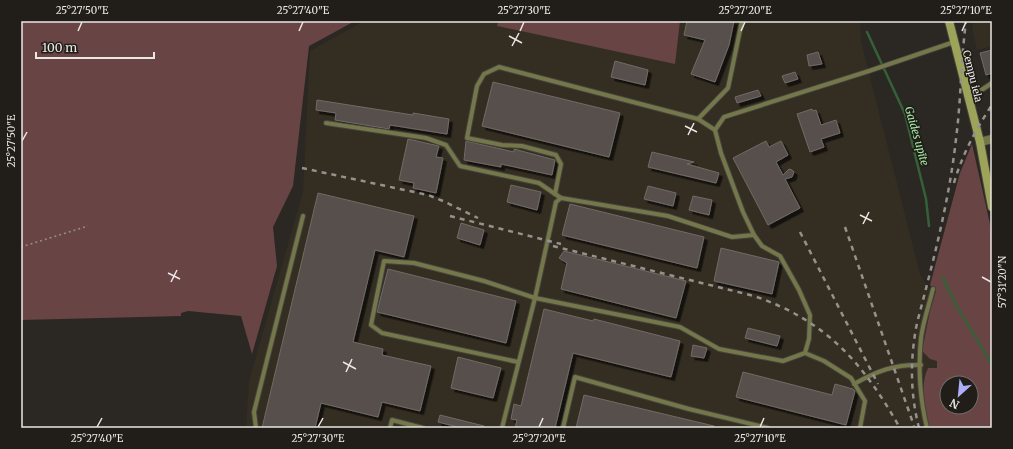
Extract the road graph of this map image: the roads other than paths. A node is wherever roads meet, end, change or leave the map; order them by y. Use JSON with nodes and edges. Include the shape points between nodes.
{"nodes":[{"id":1,"x":742,"y":21,"type":"edge"},
{"id":2,"x":949,"y":21,"type":"edge"},
{"id":3,"x":954,"y":42,"type":"junction"},
{"id":4,"x":992,"y":83,"type":"edge"},
{"id":5,"x":967,"y":93,"type":"junction"},
{"id":6,"x":698,"y":119,"type":"junction"},
{"id":7,"x":326,"y":123,"type":"dead end"},
{"id":8,"x":716,"y":130,"type":"junction"},
{"id":9,"x":992,"y":139,"type":"edge"},
{"id":10,"x":980,"y":142,"type":"junction"},
{"id":11,"x":555,"y":194,"type":"junction"},
{"id":12,"x":561,"y":198,"type":"junction"},
{"id":13,"x":992,"y":207,"type":"edge"},
{"id":14,"x":303,"y":216,"type":"dead end"},
{"id":15,"x":754,"y":235,"type":"junction"},
{"id":16,"x":933,"y":290,"type":"dead end"},
{"id":17,"x":535,"y":298,"type":"junction"},
{"id":18,"x":805,"y":353,"type":"junction"},
{"id":19,"x":518,"y":362,"type":"junction"},
{"id":20,"x":921,"y":365,"type":"junction"},
{"id":21,"x":854,"y":384,"type":"junction"},
{"id":22,"x":256,"y":428,"type":"edge"},
{"id":23,"x":390,"y":428,"type":"edge"},
{"id":24,"x":423,"y":428,"type":"edge"},
{"id":25,"x":502,"y":428,"type":"edge"},
{"id":26,"x":564,"y":428,"type":"edge"},
{"id":27,"x":768,"y":428,"type":"edge"},
{"id":28,"x":860,"y":428,"type":"edge"},
{"id":29,"x":927,"y":428,"type":"edge"}],
"edges":[{"from":1,"to":6,"type":"lane","via":[[728,88]]},
{"from":2,"to":3,"type":"main road","name":"Cempu iela"},
{"from":3,"to":5,"type":"main road","name":"Cempu iela"},
{"from":3,"to":8,"type":"lane","via":[[724,117]]},
{"from":4,"to":5,"type":"lane","via":[[983,89]]},
{"from":5,"to":10,"type":"main road","name":"Cempu iela"},
{"from":6,"to":8,"type":"lane"},
{"from":6,"to":11,"type":"lane","via":[[499,67],[484,74],[477,86],[467,138],[522,146],[556,155],[561,164]]},
{"from":7,"to":11,"type":"lane","via":[[426,138],[446,145],[460,166],[539,183]]},
{"from":8,"to":15,"type":"lane","via":[[721,153]]},
{"from":9,"to":10,"type":"street"},
{"from":10,"to":13,"type":"main road","name":"Cempu iela"},
{"from":11,"to":12,"type":"lane"},
{"from":12,"to":15,"type":"lane","via":[[668,216],[732,237]]},
{"from":12,"to":17,"type":"lane","via":[[556,202]]},
{"from":14,"to":22,"type":"lane","via":[[254,412]]},
{"from":15,"to":18,"type":"lane","via":[[762,246],[780,256],[810,315],[809,339]]},
{"from":16,"to":20,"type":"lane","via":[[921,337]]},
{"from":17,"to":18,"type":"lane","via":[[680,326],[719,349],[784,361]]},
{"from":17,"to":19,"type":"lane"},
{"from":17,"to":19,"type":"lane","via":[[414,263],[384,260],[371,325],[382,333]]},
{"from":18,"to":21,"type":"lane","via":[[824,361],[851,378]]},
{"from":19,"to":25,"type":"lane"},
{"from":20,"to":21,"type":"lane","via":[[905,364],[889,368]]},
{"from":20,"to":29,"type":"lane","via":[[920,383]]},
{"from":21,"to":28,"type":"lane","via":[[865,400]]},
{"from":23,"to":24,"type":"lane","via":[[392,420]]},
{"from":26,"to":27,"type":"lane","via":[[575,377]]}]}
